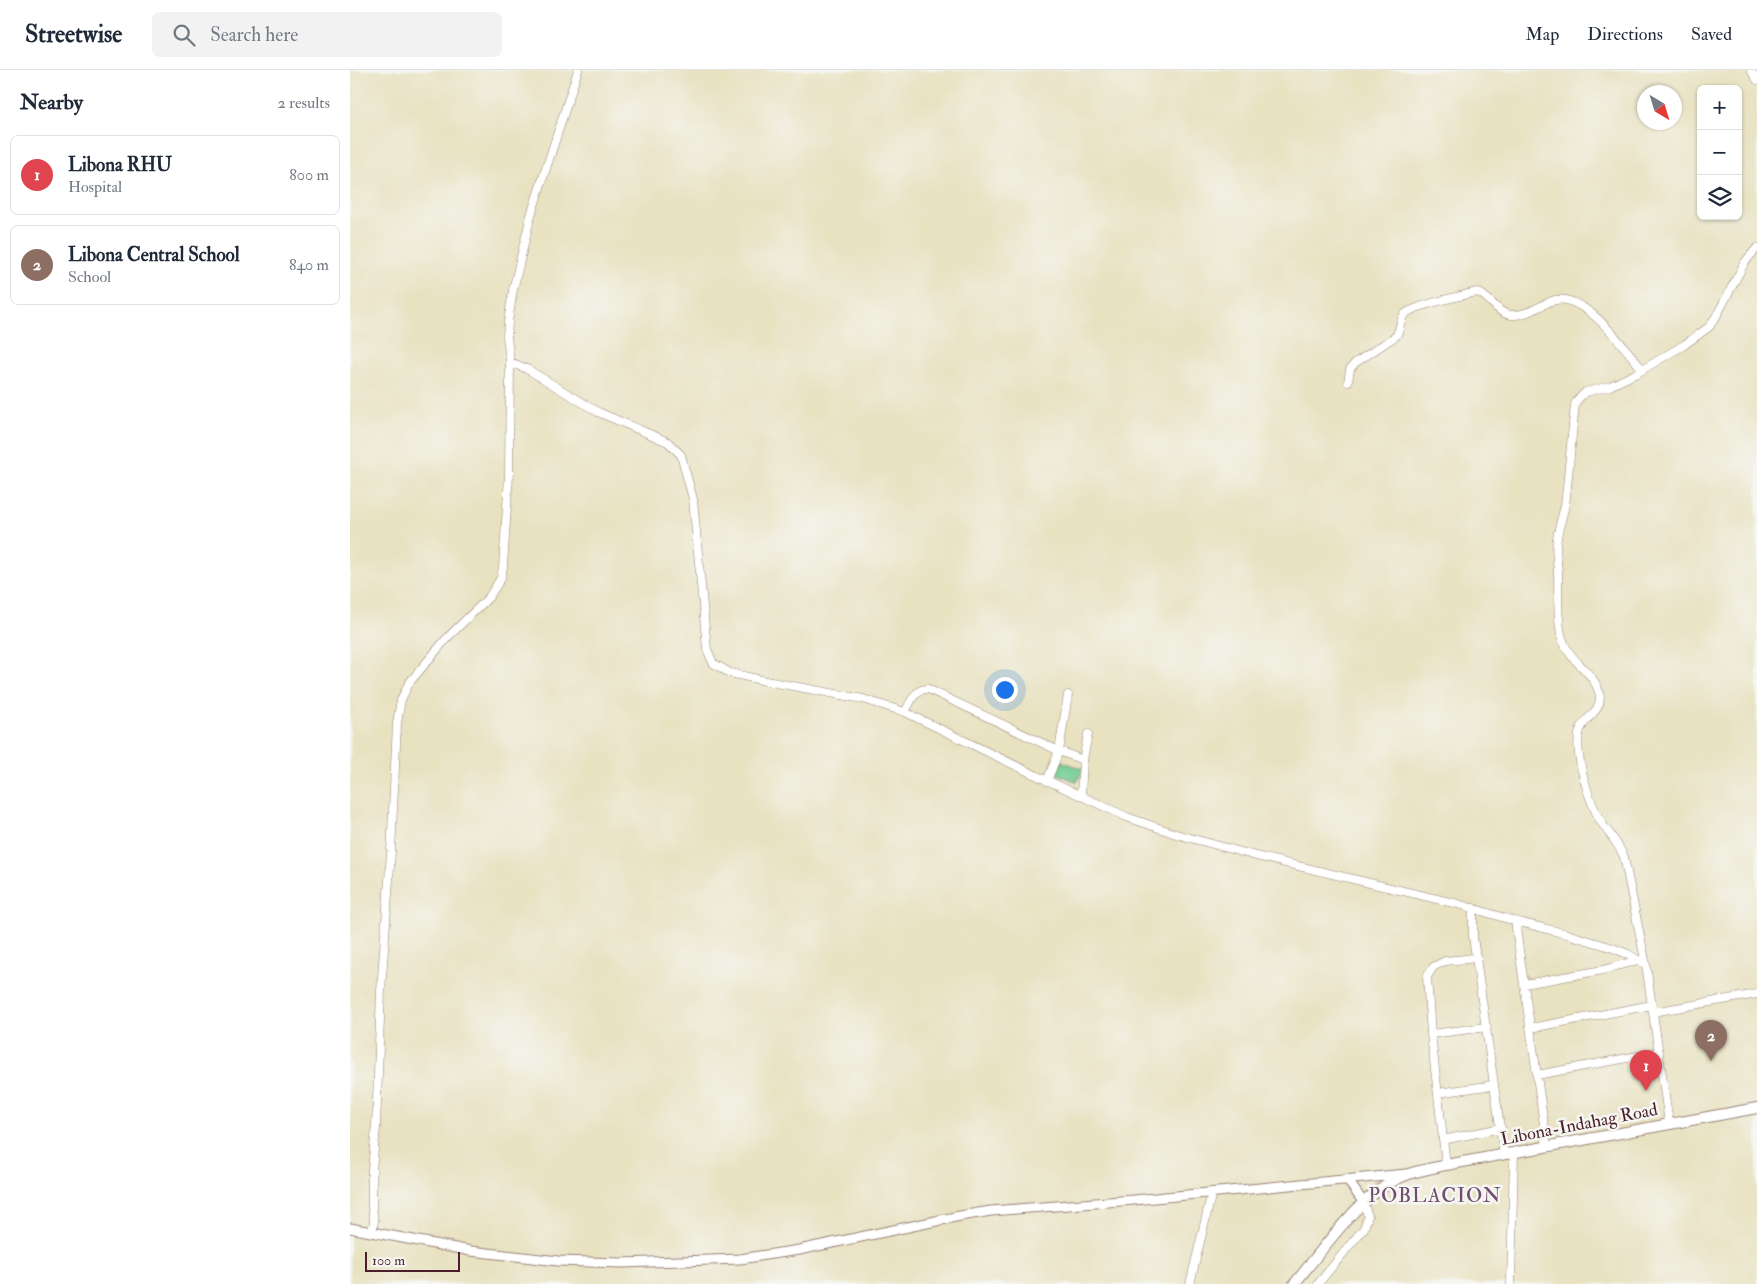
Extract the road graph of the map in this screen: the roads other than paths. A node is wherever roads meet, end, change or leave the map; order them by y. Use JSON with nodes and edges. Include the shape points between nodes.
{"nodes":[{"id":1,"x":578,"y":70,"type":"edge"},
{"id":2,"x":1751,"y":70,"type":"edge"},
{"id":3,"x":1757,"y":80,"type":"edge"},
{"id":4,"x":1757,"y":248,"type":"edge"},
{"id":5,"x":510,"y":362,"type":"junction"},
{"id":6,"x":1643,"y":370,"type":"junction"},
{"id":7,"x":1348,"y":382,"type":"dead end"},
{"id":8,"x":1068,"y":694,"type":"dead end"},
{"id":9,"x":905,"y":712,"type":"junction"},
{"id":10,"x":1088,"y":734,"type":"dead end"},
{"id":11,"x":1059,"y":751,"type":"junction"},
{"id":12,"x":1083,"y":760,"type":"junction"},
{"id":13,"x":1047,"y":781,"type":"junction"},
{"id":14,"x":1081,"y":796,"type":"junction"},
{"id":15,"x":1473,"y":908,"type":"junction"},
{"id":16,"x":1515,"y":921,"type":"junction"},
{"id":17,"x":1477,"y":958,"type":"junction"},
{"id":18,"x":1638,"y":960,"type":"junction"},
{"id":19,"x":1646,"y":965,"type":"junction"},
{"id":20,"x":1525,"y":984,"type":"junction"},
{"id":21,"x":1757,"y":994,"type":"edge"},
{"id":22,"x":1653,"y":1009,"type":"junction"},
{"id":23,"x":1487,"y":1027,"type":"junction"},
{"id":24,"x":1531,"y":1028,"type":"junction"},
{"id":25,"x":1432,"y":1034,"type":"junction"},
{"id":26,"x":1659,"y":1052,"type":"junction"},
{"id":27,"x":1537,"y":1075,"type":"junction"},
{"id":28,"x":1494,"y":1085,"type":"junction"},
{"id":29,"x":1438,"y":1093,"type":"junction"},
{"id":30,"x":1757,"y":1108,"type":"edge"},
{"id":31,"x":1669,"y":1123,"type":"junction"},
{"id":32,"x":1501,"y":1128,"type":"junction"},
{"id":33,"x":1443,"y":1140,"type":"junction"},
{"id":34,"x":1547,"y":1146,"type":"junction"},
{"id":35,"x":1509,"y":1154,"type":"junction"},
{"id":36,"x":1446,"y":1165,"type":"junction"},
{"id":37,"x":1408,"y":1174,"type":"junction"},
{"id":38,"x":1346,"y":1179,"type":"junction"},
{"id":39,"x":1212,"y":1192,"type":"junction"},
{"id":40,"x":1364,"y":1202,"type":"junction"},
{"id":41,"x":350,"y":1228,"type":"edge"},
{"id":42,"x":372,"y":1233,"type":"junction"},
{"id":43,"x":1298,"y":1283,"type":"edge"},
{"id":44,"x":1190,"y":1284,"type":"edge"},
{"id":45,"x":1318,"y":1284,"type":"edge"},
{"id":46,"x":1511,"y":1284,"type":"edge"}],
"edges":[{"from":1,"to":5,"type":"street","via":[[546,166],[513,290],[507,337]]},
{"from":2,"to":3,"type":"street"},
{"from":4,"to":6,"type":"street","via":[[1740,268],[1709,327]]},
{"from":5,"to":9,"type":"street","via":[[598,412],[668,442],[678,450],[693,499],[706,643],[713,663],[730,673],[863,699]]},
{"from":5,"to":42,"type":"street","via":[[509,476],[501,578],[490,597],[459,625],[409,683],[401,700],[397,722],[372,1169]]},
{"from":6,"to":7,"type":"street","via":[[1598,319],[1574,302],[1556,300],[1512,315],[1477,292],[1406,313],[1396,336],[1355,363],[1350,369]]},
{"from":6,"to":19,"type":"street","via":[[1610,386],[1586,392],[1575,404],[1566,497],[1556,546],[1562,638],[1566,649],[1600,693],[1597,710],[1579,734],[1582,764],[1598,816],[1624,857]]},
{"from":8,"to":11,"type":"street"},
{"from":9,"to":11,"type":"street","via":[[917,692],[928,689]]},
{"from":9,"to":13,"type":"street"},
{"from":10,"to":12,"type":"street"},
{"from":11,"to":12,"type":"street"},
{"from":11,"to":13,"type":"street"},
{"from":12,"to":14,"type":"street"},
{"from":13,"to":14,"type":"street"},
{"from":14,"to":15,"type":"street","via":[[1176,834]]},
{"from":15,"to":16,"type":"street"},
{"from":15,"to":17,"type":"street"},
{"from":16,"to":18,"type":"street","via":[[1576,936]]},
{"from":16,"to":20,"type":"street"},
{"from":17,"to":23,"type":"street"},
{"from":17,"to":25,"type":"street","via":[[1445,961],[1428,973]]},
{"from":18,"to":19,"type":"street"},
{"from":18,"to":20,"type":"street","via":[[1603,970]]},
{"from":19,"to":22,"type":"street"},
{"from":20,"to":24,"type":"street"},
{"from":21,"to":22,"type":"street"},
{"from":22,"to":24,"type":"street"},
{"from":22,"to":26,"type":"street"},
{"from":23,"to":25,"type":"street"},
{"from":23,"to":28,"type":"street"},
{"from":24,"to":27,"type":"street"},
{"from":25,"to":29,"type":"street"},
{"from":26,"to":27,"type":"street"},
{"from":26,"to":31,"type":"street"},
{"from":27,"to":34,"type":"street"},
{"from":28,"to":29,"type":"street"},
{"from":28,"to":32,"type":"street"},
{"from":29,"to":33,"type":"street"},
{"from":30,"to":31,"type":"main road","name":"Libona-Indahag Road"},
{"from":31,"to":34,"type":"main road","name":"Libona-Indahag Road"},
{"from":32,"to":33,"type":"street"},
{"from":32,"to":35,"type":"street"},
{"from":33,"to":36,"type":"street"},
{"from":34,"to":35,"type":"main road","name":"Libona-Indahag Road"},
{"from":35,"to":36,"type":"main road","name":"Libona-Indahag Road"},
{"from":35,"to":46,"type":"street"},
{"from":36,"to":37,"type":"main road","name":"Libona-Indahag Road"},
{"from":37,"to":38,"type":"street"},
{"from":37,"to":40,"type":"main road","name":"Libona-Indahag Road"},
{"from":38,"to":39,"type":"street"},
{"from":38,"to":40,"type":"street"},
{"from":39,"to":42,"type":"street","via":[[991,1211],[799,1250],[740,1258],[621,1263],[558,1261]]},
{"from":39,"to":44,"type":"street"},
{"from":40,"to":43,"type":"main road","name":"Libona-Indahag Road"},
{"from":40,"to":45,"type":"street","via":[[1368,1216],[1364,1228]]},
{"from":41,"to":42,"type":"street"}]}
